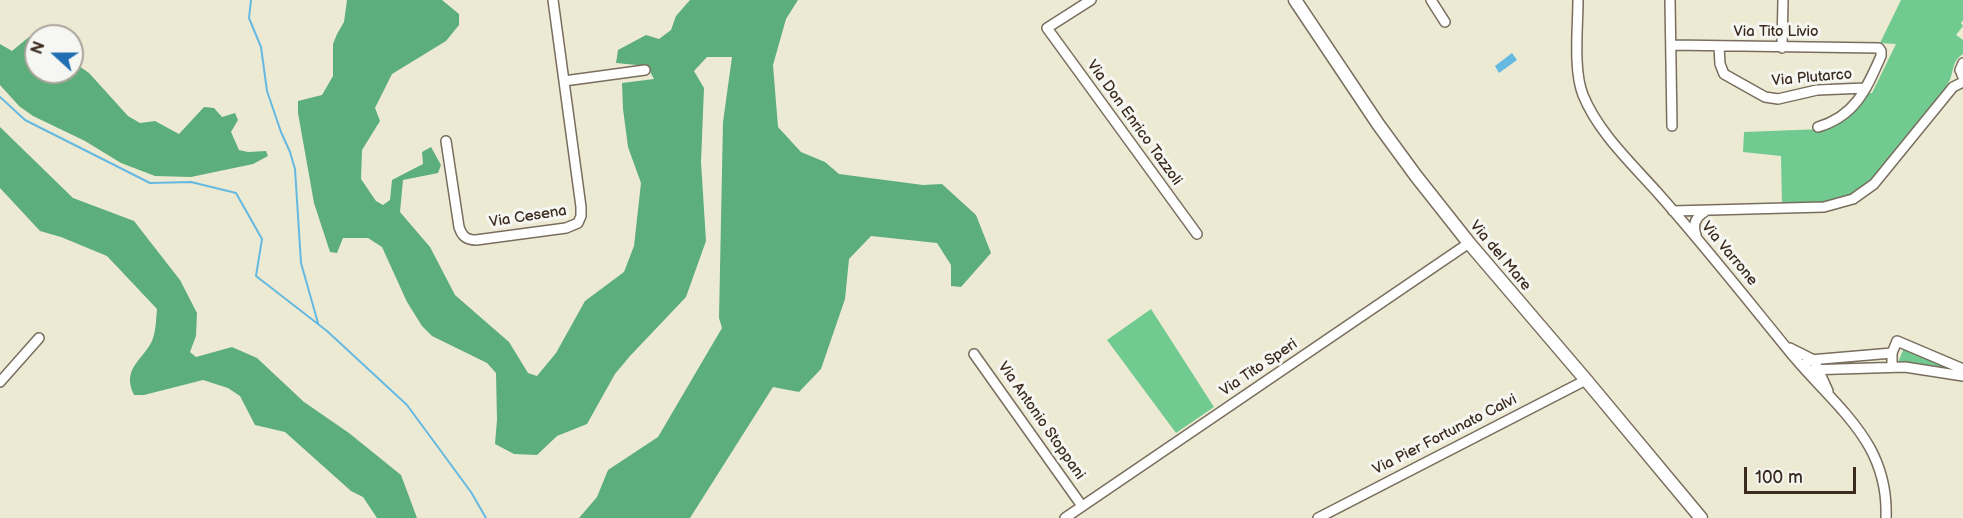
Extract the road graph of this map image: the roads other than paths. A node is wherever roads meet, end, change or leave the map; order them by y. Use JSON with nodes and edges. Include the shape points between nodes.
{"nodes":[{"id":1,"x":553,"y":0,"type":"edge"},
{"id":2,"x":1091,"y":0,"type":"edge"},
{"id":3,"x":1294,"y":0,"type":"edge"},
{"id":4,"x":1431,"y":0,"type":"edge"},
{"id":5,"x":1578,"y":0,"type":"edge"},
{"id":6,"x":1670,"y":0,"type":"edge"},
{"id":7,"x":1783,"y":0,"type":"edge"},
{"id":8,"x":1445,"y":22,"type":"dead end"},
{"id":9,"x":1671,"y":45,"type":"junction"},
{"id":10,"x":1719,"y":46,"type":"junction"},
{"id":11,"x":1782,"y":48,"type":"junction"},
{"id":12,"x":1963,"y":63,"type":"edge"},
{"id":13,"x":645,"y":70,"type":"dead end"},
{"id":14,"x":1963,"y":77,"type":"edge"},
{"id":15,"x":564,"y":81,"type":"junction"},
{"id":16,"x":1963,"y":82,"type":"edge"},
{"id":17,"x":1866,"y":88,"type":"junction"},
{"id":18,"x":1672,"y":126,"type":"dead end"},
{"id":19,"x":1818,"y":127,"type":"dead end"},
{"id":20,"x":446,"y":141,"type":"dead end"},
{"id":21,"x":1673,"y":211,"type":"junction"},
{"id":22,"x":1706,"y":211,"type":"junction"},
{"id":23,"x":1197,"y":234,"type":"dead end"},
{"id":24,"x":1698,"y":240,"type":"junction"},
{"id":25,"x":1469,"y":243,"type":"junction"},
{"id":26,"x":39,"y":338,"type":"dead end"},
{"id":27,"x":1787,"y":347,"type":"junction"},
{"id":28,"x":1892,"y":353,"type":"junction"},
{"id":29,"x":975,"y":354,"type":"dead end"},
{"id":30,"x":1814,"y":360,"type":"junction"},
{"id":31,"x":1892,"y":367,"type":"junction"},
{"id":32,"x":1805,"y":369,"type":"junction"},
{"id":33,"x":1834,"y":369,"type":"junction"},
{"id":34,"x":1819,"y":370,"type":"junction"},
{"id":35,"x":1960,"y":372,"type":"edge"},
{"id":36,"x":1586,"y":380,"type":"junction"},
{"id":37,"x":0,"y":382,"type":"edge"},
{"id":38,"x":1826,"y":385,"type":"junction"},
{"id":39,"x":1829,"y":396,"type":"junction"},
{"id":40,"x":1082,"y":506,"type":"junction"},
{"id":41,"x":1065,"y":518,"type":"edge"},
{"id":42,"x":1318,"y":518,"type":"edge"},
{"id":43,"x":1701,"y":518,"type":"edge"},
{"id":44,"x":1886,"y":518,"type":"edge"}],
"edges":[{"from":1,"to":15,"type":"street","name":"Via Cesena"},
{"from":2,"to":23,"type":"street","name":"Via Don Enrico Tazzoli","via":[[1047,28]]},
{"from":3,"to":25,"type":"main road","name":"Via del Mare","via":[[1414,174]]},
{"from":4,"to":8,"type":"street"},
{"from":5,"to":21,"type":"street","name":"Via Varrone","via":[[1578,76],[1587,105]]},
{"from":6,"to":9,"type":"street"},
{"from":7,"to":11,"type":"street"},
{"from":9,"to":10,"type":"street","name":"Via Tito Livio"},
{"from":9,"to":18,"type":"street"},
{"from":10,"to":11,"type":"street","name":"Via Tito Livio"},
{"from":10,"to":17,"type":"street","name":"Via Plutarco","via":[[1725,75],[1765,97],[1778,99],[1817,90]]},
{"from":11,"to":17,"type":"street","name":"Via Tito Livio","via":[[1874,46],[1880,49],[1881,56]]},
{"from":12,"to":14,"type":"street"},
{"from":13,"to":15,"type":"street"},
{"from":15,"to":20,"type":"street","name":"Via Cesena","via":[[581,207],[581,218],[575,225],[476,240],[464,237],[458,225]]},
{"from":16,"to":22,"type":"street","via":[[1953,87],[1874,184],[1853,199],[1811,208]]},
{"from":17,"to":19,"type":"street","via":[[1841,117]]},
{"from":21,"to":22,"type":"street"},
{"from":21,"to":24,"type":"street","name":"Via Varrone"},
{"from":22,"to":24,"type":"street","via":[[1695,222]]},
{"from":24,"to":27,"type":"street","name":"Via Varrone"},
{"from":25,"to":36,"type":"main road","name":"Via del Mare"},
{"from":25,"to":40,"type":"street","name":"Via Tito Speri"},
{"from":26,"to":37,"type":"street"},
{"from":27,"to":30,"type":"street"},
{"from":27,"to":32,"type":"street","name":"Via Varrone"},
{"from":28,"to":30,"type":"street"},
{"from":28,"to":31,"type":"street"},
{"from":28,"to":35,"type":"street","via":[[1897,341]]},
{"from":29,"to":40,"type":"street","name":"Via Antonio Stoppani"},
{"from":30,"to":32,"type":"street","via":[[1808,361]]},
{"from":30,"to":34,"type":"street"},
{"from":31,"to":33,"type":"street"},
{"from":31,"to":35,"type":"street"},
{"from":32,"to":34,"type":"street"},
{"from":32,"to":39,"type":"street","name":"Via Varrone"},
{"from":33,"to":34,"type":"street"},
{"from":33,"to":38,"type":"street"},
{"from":34,"to":38,"type":"street"},
{"from":36,"to":42,"type":"street","name":"Via Pier Fortunato Calvi"},
{"from":36,"to":43,"type":"main road","name":"Via del Mare"},
{"from":38,"to":39,"type":"street"},
{"from":39,"to":44,"type":"street","name":"Via Varrone","via":[[1871,450],[1883,483]]},
{"from":40,"to":41,"type":"street","name":"Via Tito Speri"}]}
